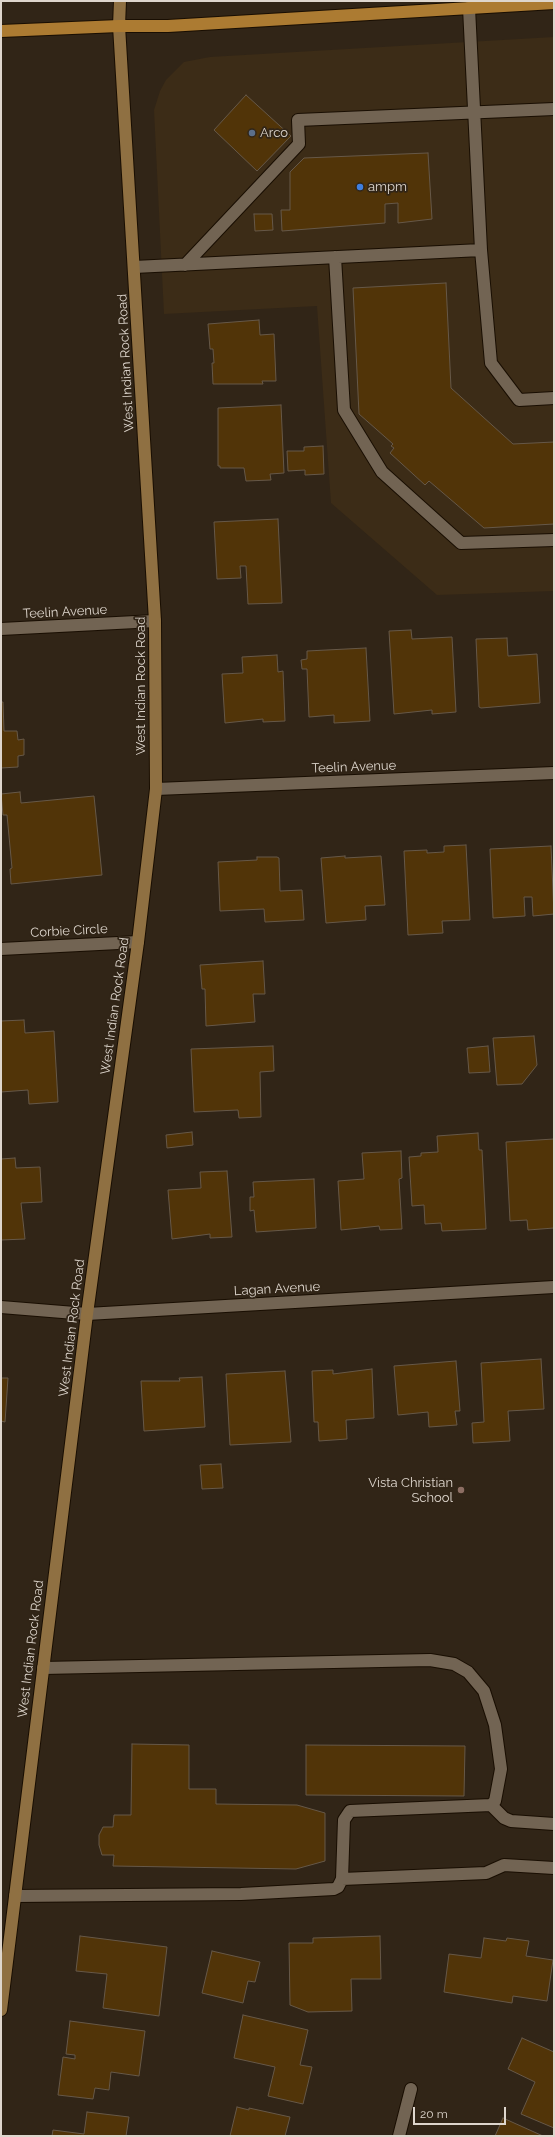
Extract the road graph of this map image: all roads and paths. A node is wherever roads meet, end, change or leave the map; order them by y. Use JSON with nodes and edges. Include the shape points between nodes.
{"nodes":[{"id":1,"x":120,"y":1,"type":"edge"},
{"id":2,"x":554,"y":3,"type":"edge"},
{"id":3,"x":469,"y":8,"type":"junction"},
{"id":4,"x":119,"y":26,"type":"junction"},
{"id":5,"x":1,"y":31,"type":"edge"},
{"id":6,"x":554,"y":109,"type":"edge"},
{"id":7,"x":475,"y":113,"type":"junction"},
{"id":8,"x":481,"y":250,"type":"junction"},
{"id":9,"x":335,"y":257,"type":"junction"},
{"id":10,"x":185,"y":265,"type":"junction"},
{"id":11,"x":134,"y":267,"type":"junction"},
{"id":12,"x":554,"y":398,"type":"edge"},
{"id":13,"x":554,"y":540,"type":"edge"},
{"id":14,"x":155,"y":621,"type":"junction"},
{"id":15,"x":1,"y":629,"type":"edge"},
{"id":16,"x":554,"y":773,"type":"edge"},
{"id":17,"x":156,"y":789,"type":"junction"},
{"id":18,"x":138,"y":942,"type":"junction"},
{"id":19,"x":1,"y":949,"type":"edge"},
{"id":20,"x":554,"y":1287,"type":"edge"},
{"id":21,"x":1,"y":1307,"type":"edge"},
{"id":22,"x":87,"y":1314,"type":"junction"},
{"id":23,"x":43,"y":1668,"type":"junction"},
{"id":24,"x":491,"y":1805,"type":"junction"},
{"id":25,"x":554,"y":1824,"type":"edge"},
{"id":26,"x":554,"y":1868,"type":"edge"},
{"id":27,"x":342,"y":1877,"type":"junction"},
{"id":28,"x":15,"y":1896,"type":"junction"},
{"id":29,"x":1,"y":2010,"type":"edge"},
{"id":30,"x":411,"y":2089,"type":"dead end"},
{"id":31,"x":399,"y":2136,"type":"edge"}],
"edges":[{"from":1,"to":4,"type":"street","name":"West Indian Rock Road"},
{"from":2,"to":3,"type":"main road"},
{"from":3,"to":4,"type":"main road","via":[[168,26]]},
{"from":3,"to":7,"type":"street"},
{"from":4,"to":5,"type":"main road"},
{"from":4,"to":11,"type":"street","name":"West Indian Rock Road"},
{"from":6,"to":7,"type":"street"},
{"from":7,"to":8,"type":"street"},
{"from":7,"to":10,"type":"street","via":[[298,120],[299,144]]},
{"from":8,"to":9,"type":"street"},
{"from":8,"to":12,"type":"street","via":[[491,363],[519,400]]},
{"from":9,"to":10,"type":"street"},
{"from":9,"to":13,"type":"street","via":[[344,410],[382,472],[461,544]]},
{"from":10,"to":11,"type":"street"},
{"from":11,"to":14,"type":"street","name":"West Indian Rock Road"},
{"from":14,"to":15,"type":"street","name":"Teelin Avenue"},
{"from":14,"to":17,"type":"street","name":"West Indian Rock Road"},
{"from":16,"to":17,"type":"street","name":"Teelin Avenue"},
{"from":17,"to":18,"type":"street","name":"West Indian Rock Road"},
{"from":18,"to":19,"type":"street","name":"Corbie Circle"},
{"from":18,"to":22,"type":"street","name":"West Indian Rock Road"},
{"from":20,"to":22,"type":"street","name":"Lagan Avenue"},
{"from":21,"to":22,"type":"street","name":"Lagan Avenue"},
{"from":22,"to":23,"type":"street","name":"West Indian Rock Road"},
{"from":23,"to":24,"type":"street","via":[[430,1660],[454,1664],[468,1672],[484,1691],[496,1725],[501,1769],[495,1801]]},
{"from":23,"to":28,"type":"street","name":"West Indian Rock Road"},
{"from":24,"to":25,"type":"street","via":[[504,1818],[511,1821]]},
{"from":24,"to":27,"type":"street","via":[[350,1811],[344,1820]]},
{"from":26,"to":27,"type":"street","via":[[504,1865],[486,1873]]},
{"from":27,"to":28,"type":"street","via":[[338,1887],[322,1890],[241,1894]]},
{"from":28,"to":29,"type":"street","name":"West Indian Rock Road"},
{"from":30,"to":31,"type":"street"}]}
